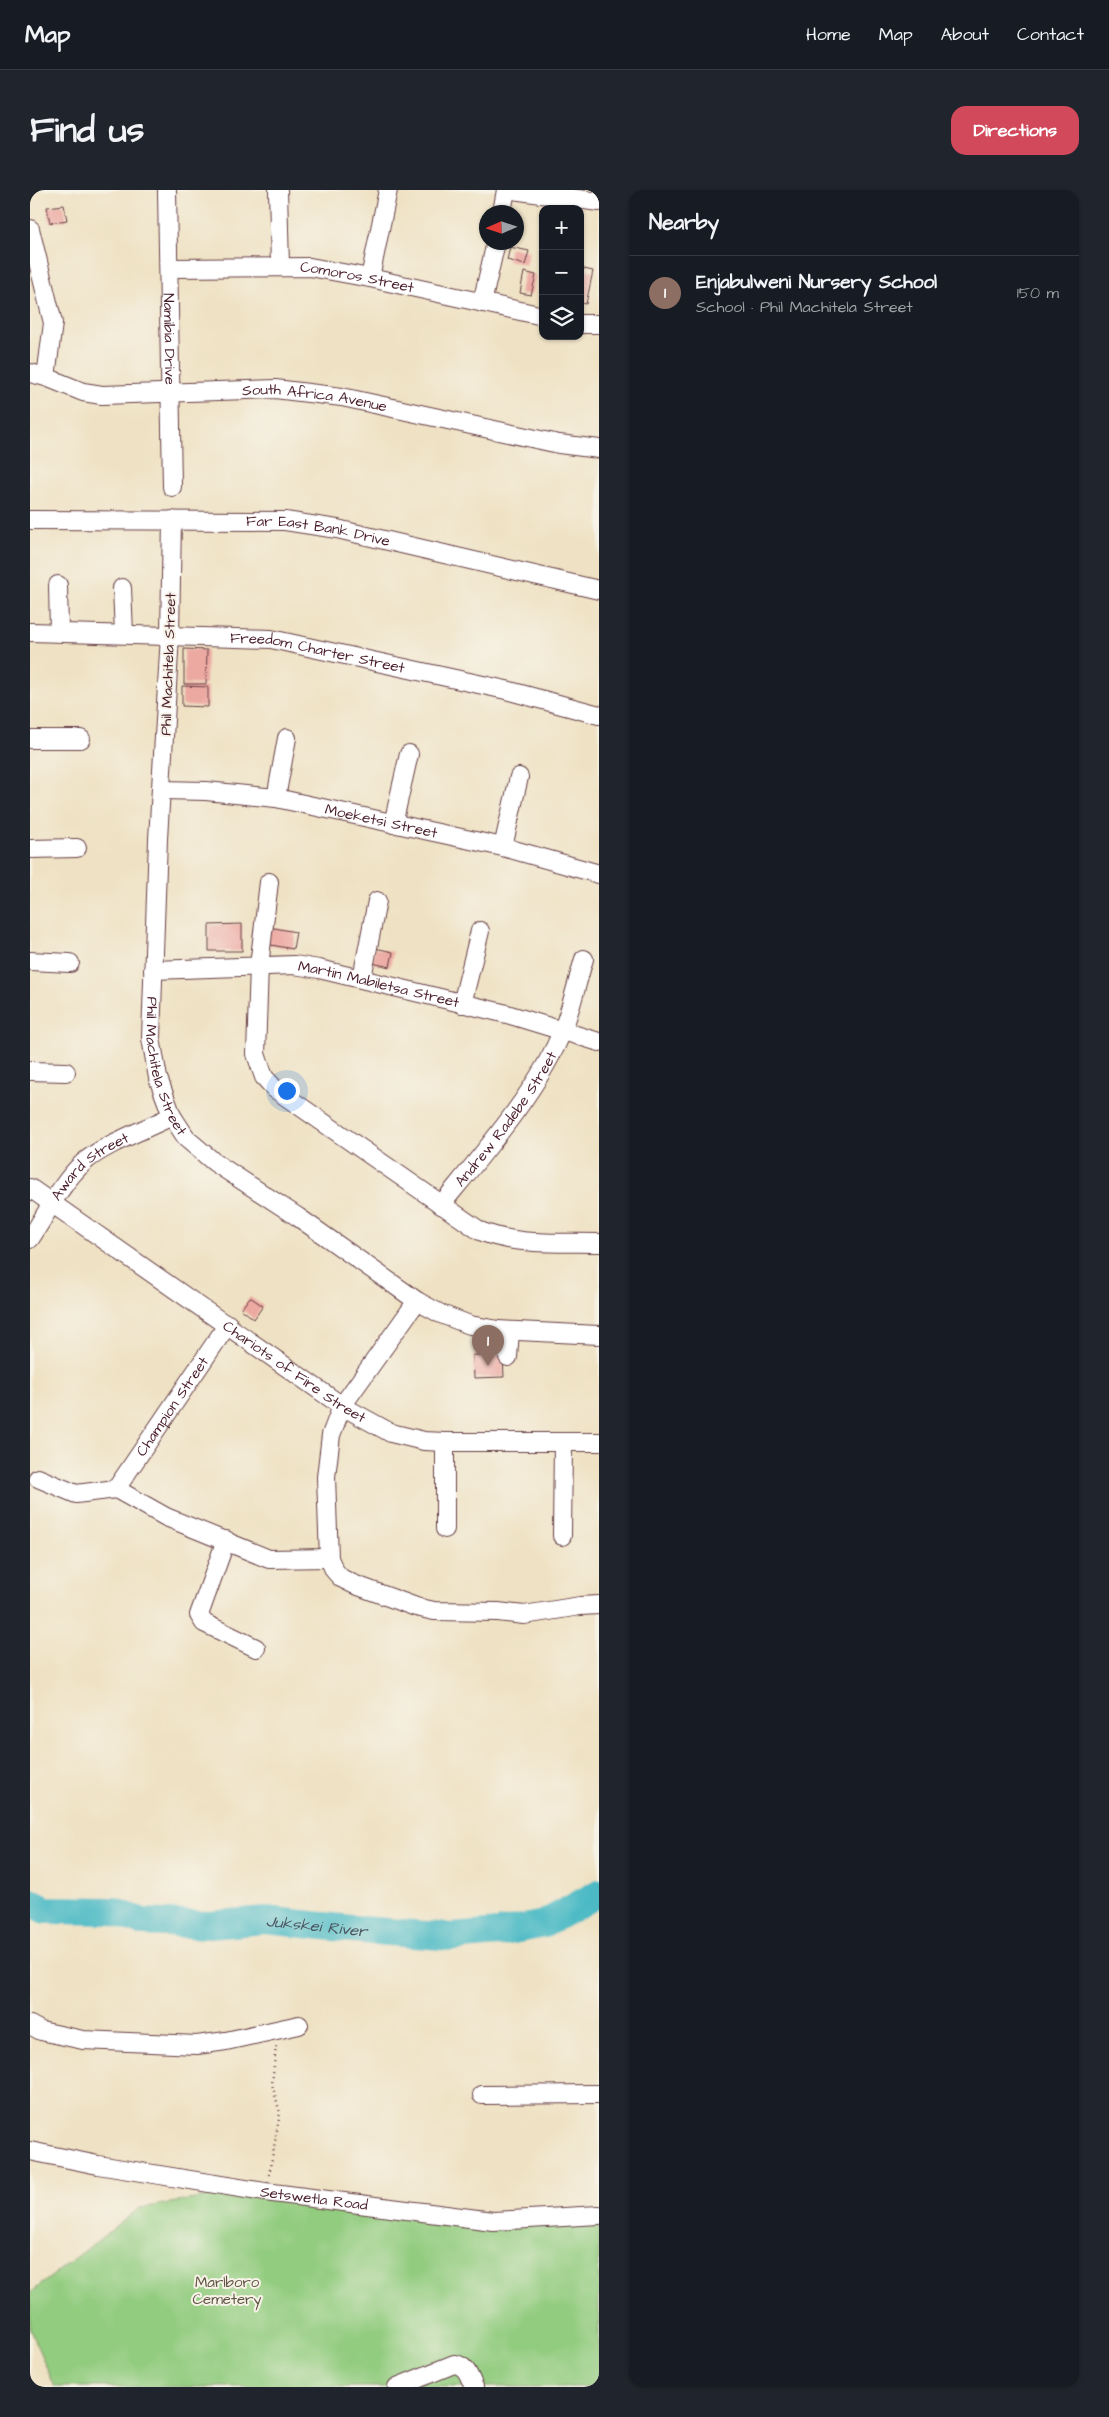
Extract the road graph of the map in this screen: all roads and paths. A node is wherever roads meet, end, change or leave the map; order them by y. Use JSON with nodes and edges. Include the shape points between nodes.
{"nodes":[{"id":1,"x":167,"y":190,"type":"edge"},
{"id":2,"x":278,"y":190,"type":"edge"},
{"id":3,"x":388,"y":190,"type":"edge"},
{"id":4,"x":506,"y":190,"type":"edge"},
{"id":5,"x":513,"y":190,"type":"edge"},
{"id":6,"x":599,"y":202,"type":"edge"},
{"id":7,"x":503,"y":205,"type":"edge"},
{"id":8,"x":30,"y":229,"type":"edge"},
{"id":9,"x":494,"y":250,"type":"edge"},
{"id":10,"x":280,"y":266,"type":"junction"},
{"id":11,"x":169,"y":268,"type":"junction"},
{"id":12,"x":370,"y":278,"type":"junction"},
{"id":13,"x":482,"y":304,"type":"junction"},
{"id":14,"x":539,"y":315,"type":"edge"},
{"id":15,"x":584,"y":324,"type":"edge"},
{"id":16,"x":599,"y":324,"type":"edge"},
{"id":17,"x":38,"y":375,"type":"edge"},
{"id":18,"x":169,"y":392,"type":"junction"},
{"id":19,"x":599,"y":449,"type":"edge"},
{"id":20,"x":172,"y":487,"type":"dead end"},
{"id":21,"x":30,"y":520,"type":"edge"},
{"id":22,"x":172,"y":520,"type":"junction"},
{"id":23,"x":58,"y":585,"type":"dead end"},
{"id":24,"x":122,"y":588,"type":"dead end"},
{"id":25,"x":599,"y":590,"type":"edge"},
{"id":26,"x":59,"y":631,"type":"junction"},
{"id":27,"x":30,"y":632,"type":"edge"},
{"id":28,"x":124,"y":633,"type":"junction"},
{"id":29,"x":170,"y":635,"type":"junction"},
{"id":30,"x":599,"y":715,"type":"edge"},
{"id":31,"x":287,"y":738,"type":"dead end"},
{"id":32,"x":30,"y":739,"type":"edge"},
{"id":33,"x":81,"y":739,"type":"dead end"},
{"id":34,"x":408,"y":754,"type":"dead end"},
{"id":35,"x":519,"y":777,"type":"dead end"},
{"id":36,"x":162,"y":790,"type":"junction"},
{"id":37,"x":276,"y":798,"type":"junction"},
{"id":38,"x":393,"y":824,"type":"junction"},
{"id":39,"x":503,"y":847,"type":"junction"},
{"id":40,"x":77,"y":848,"type":"dead end"},
{"id":41,"x":30,"y":849,"type":"edge"},
{"id":42,"x":599,"y":874,"type":"edge"},
{"id":43,"x":269,"y":882,"type":"dead end"},
{"id":44,"x":377,"y":901,"type":"dead end"},
{"id":45,"x":480,"y":931,"type":"dead end"},
{"id":46,"x":584,"y":959,"type":"dead end"},
{"id":47,"x":30,"y":962,"type":"edge"},
{"id":48,"x":70,"y":963,"type":"dead end"},
{"id":49,"x":259,"y":966,"type":"junction"},
{"id":50,"x":153,"y":970,"type":"junction"},
{"id":51,"x":362,"y":978,"type":"junction"},
{"id":52,"x":462,"y":1004,"type":"junction"},
{"id":53,"x":563,"y":1030,"type":"junction"},
{"id":54,"x":599,"y":1042,"type":"edge"},
{"id":55,"x":30,"y":1071,"type":"edge"},
{"id":56,"x":66,"y":1072,"type":"dead end"},
{"id":57,"x":172,"y":1116,"type":"junction"},
{"id":58,"x":30,"y":1188,"type":"edge"},
{"id":59,"x":54,"y":1204,"type":"junction"},
{"id":60,"x":441,"y":1205,"type":"junction"},
{"id":61,"x":30,"y":1239,"type":"edge"},
{"id":62,"x":599,"y":1243,"type":"edge"},
{"id":63,"x":417,"y":1301,"type":"junction"},
{"id":64,"x":228,"y":1324,"type":"junction"},
{"id":65,"x":510,"y":1331,"type":"junction"},
{"id":66,"x":599,"y":1335,"type":"edge"},
{"id":67,"x":508,"y":1357,"type":"dead end"},
{"id":68,"x":342,"y":1406,"type":"junction"},
{"id":69,"x":445,"y":1442,"type":"junction"},
{"id":70,"x":563,"y":1442,"type":"junction"},
{"id":71,"x":599,"y":1442,"type":"edge"},
{"id":72,"x":38,"y":1478,"type":"dead end"},
{"id":73,"x":116,"y":1489,"type":"junction"},
{"id":74,"x":444,"y":1529,"type":"dead end"},
{"id":75,"x":562,"y":1536,"type":"dead end"},
{"id":76,"x":226,"y":1540,"type":"junction"},
{"id":77,"x":329,"y":1558,"type":"junction"},
{"id":78,"x":599,"y":1605,"type":"edge"},
{"id":79,"x":256,"y":1648,"type":"dead end"},
{"id":80,"x":30,"y":2025,"type":"edge"},
{"id":81,"x":299,"y":2025,"type":"dead end"},
{"id":82,"x":278,"y":2029,"type":"junction"},
{"id":83,"x":599,"y":2094,"type":"edge"},
{"id":84,"x":482,"y":2095,"type":"dead end"},
{"id":85,"x":30,"y":2151,"type":"edge"},
{"id":86,"x":266,"y":2192,"type":"junction"},
{"id":87,"x":599,"y":2215,"type":"edge"},
{"id":88,"x":397,"y":2387,"type":"edge"},
{"id":89,"x":474,"y":2387,"type":"edge"}],
"edges":[{"from":1,"to":11,"type":"street","name":"Namibia Drive"},
{"from":2,"to":10,"type":"street"},
{"from":3,"to":12,"type":"street"},
{"from":4,"to":7,"type":"street"},
{"from":5,"to":6,"type":"street"},
{"from":8,"to":17,"type":"street","via":[[53,323]]},
{"from":9,"to":13,"type":"street"},
{"from":10,"to":11,"type":"street","name":"Comoros Street"},
{"from":10,"to":12,"type":"street","name":"Comoros Street","via":[[310,267]]},
{"from":11,"to":18,"type":"street","name":"Namibia Drive"},
{"from":12,"to":13,"type":"street","name":"Comoros Street"},
{"from":13,"to":14,"type":"street","name":"Comoros Street"},
{"from":15,"to":16,"type":"street"},
{"from":17,"to":18,"type":"street","name":"South Africa Avenue","via":[[82,392],[102,395]]},
{"from":18,"to":19,"type":"street","name":"South Africa Avenue","via":[[275,389],[308,392],[559,444]]},
{"from":18,"to":20,"type":"street","name":"Namibia Drive"},
{"from":21,"to":22,"type":"street","name":"Far East Bank Drive"},
{"from":22,"to":25,"type":"street","name":"Far East Bank Drive","via":[[259,520],[337,529]]},
{"from":22,"to":29,"type":"street","name":"Phil Machitela Street"},
{"from":23,"to":26,"type":"street"},
{"from":24,"to":28,"type":"street"},
{"from":26,"to":27,"type":"street","name":"Freedom Charter Street"},
{"from":26,"to":28,"type":"street","name":"Freedom Charter Street"},
{"from":28,"to":29,"type":"street","name":"Freedom Charter Street"},
{"from":29,"to":30,"type":"street","name":"Freedom Charter Street","via":[[255,637],[281,641],[506,690]]},
{"from":29,"to":36,"type":"street","name":"Phil Machitela Street"},
{"from":31,"to":37,"type":"street"},
{"from":32,"to":33,"type":"street"},
{"from":34,"to":38,"type":"street"},
{"from":35,"to":39,"type":"street"},
{"from":36,"to":37,"type":"street","name":"Moeketsi Street"},
{"from":36,"to":50,"type":"street","name":"Phil Machitela Street"},
{"from":37,"to":38,"type":"street","name":"Moeketsi Street"},
{"from":38,"to":39,"type":"street","name":"Moeketsi Street"},
{"from":39,"to":42,"type":"street","name":"Moeketsi Street"},
{"from":40,"to":41,"type":"street"},
{"from":43,"to":49,"type":"street"},
{"from":44,"to":51,"type":"street"},
{"from":45,"to":52,"type":"street"},
{"from":46,"to":53,"type":"street","name":"Andrew Radebe Street"},
{"from":47,"to":48,"type":"street"},
{"from":49,"to":50,"type":"street","name":"Martin Mabiletsa Street"},
{"from":49,"to":51,"type":"street","name":"Martin Mabiletsa Street","via":[[294,965]]},
{"from":49,"to":60,"type":"street","via":[[256,1054],[264,1077],[275,1089]]},
{"from":50,"to":57,"type":"street","name":"Phil Machitela Street","via":[[152,1054]]},
{"from":51,"to":52,"type":"street","name":"Martin Mabiletsa Street"},
{"from":52,"to":53,"type":"street","name":"Martin Mabiletsa Street"},
{"from":53,"to":54,"type":"street","name":"Martin Mabiletsa Street"},
{"from":53,"to":60,"type":"street","name":"Andrew Radebe Street","via":[[535,1082]]},
{"from":55,"to":56,"type":"street"},
{"from":57,"to":59,"type":"street","name":"Award Street","via":[[90,1158],[76,1171]]},
{"from":57,"to":63,"type":"street","name":"Phil Machitela Street","via":[[187,1139],[214,1162]]},
{"from":58,"to":59,"type":"street","name":"Chariots of Fire Street"},
{"from":59,"to":61,"type":"street","name":"Award Street"},
{"from":59,"to":64,"type":"street","name":"Chariots of Fire Street"},
{"from":60,"to":62,"type":"street","via":[[492,1236],[520,1241]]},
{"from":63,"to":65,"type":"street","name":"Phil Machitela Street","via":[[453,1320]]},
{"from":63,"to":68,"type":"street"},
{"from":64,"to":68,"type":"street","name":"Chariots of Fire Street"},
{"from":64,"to":73,"type":"street","name":"Champion Street"},
{"from":65,"to":66,"type":"street","name":"Phil Machitela Street"},
{"from":65,"to":67,"type":"street"},
{"from":68,"to":69,"type":"street","name":"Chariots of Fire Street","via":[[391,1433]]},
{"from":68,"to":77,"type":"street","via":[[327,1455]]},
{"from":69,"to":70,"type":"street","name":"Chariots of Fire Street"},
{"from":69,"to":74,"type":"street"},
{"from":70,"to":71,"type":"street","name":"Chariots of Fire Street"},
{"from":70,"to":75,"type":"street"},
{"from":72,"to":73,"type":"street","via":[[76,1494]]},
{"from":73,"to":76,"type":"street","via":[[166,1517]]},
{"from":76,"to":77,"type":"street","via":[[269,1559]]},
{"from":76,"to":79,"type":"street","via":[[199,1615],[204,1623]]},
{"from":77,"to":78,"type":"street","via":[[334,1570],[353,1584],[434,1611],[524,1615]]},
{"from":80,"to":82,"type":"street","via":[[41,2031],[83,2040],[197,2045]]},
{"from":81,"to":82,"type":"street"},
{"from":82,"to":86,"type":"path","via":[[272,2084],[280,2113]]},
{"from":83,"to":84,"type":"street"},
{"from":85,"to":86,"type":"street","name":"Setswetla Road"},
{"from":86,"to":87,"type":"street","name":"Setswetla Road","via":[[493,2221]]},
{"from":88,"to":89,"type":"street","via":[[454,2364],[463,2366]]}]}
